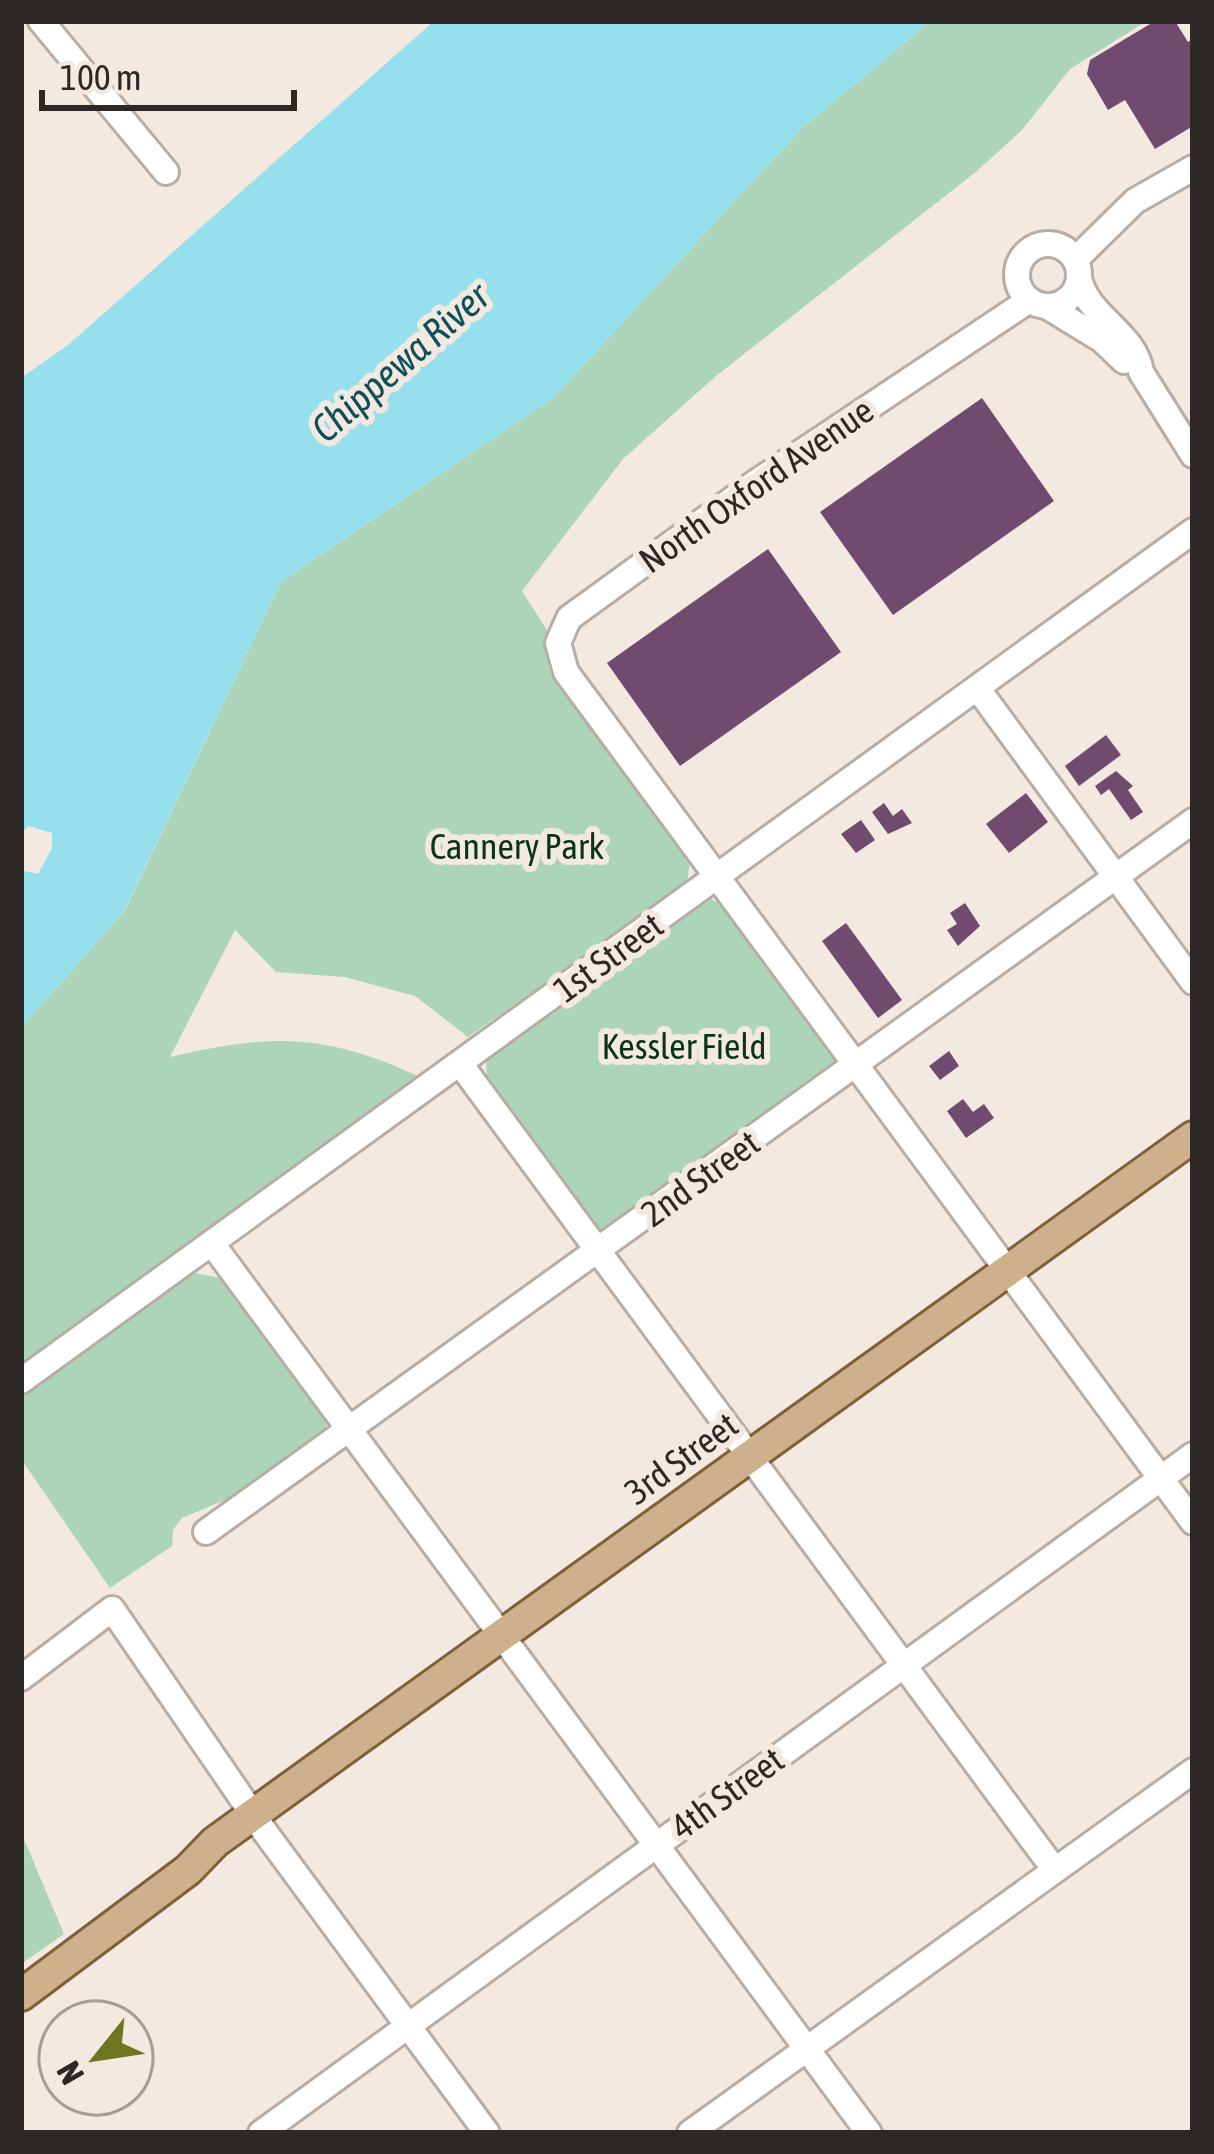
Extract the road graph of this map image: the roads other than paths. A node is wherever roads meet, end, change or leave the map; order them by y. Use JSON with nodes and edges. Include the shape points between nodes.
{"nodes":[{"id":1,"x":41,"y":21,"type":"edge"},
{"id":2,"x":1193,"y":168,"type":"edge"},
{"id":3,"x":166,"y":172,"type":"dead end"},
{"id":4,"x":1135,"y":201,"type":"junction"},
{"id":5,"x":1053,"y":244,"type":"junction"},
{"id":6,"x":1078,"y":268,"type":"junction"},
{"id":7,"x":1031,"y":295,"type":"junction"},
{"id":8,"x":1141,"y":372,"type":"junction"},
{"id":9,"x":1193,"y":455,"type":"edge"},
{"id":10,"x":1193,"y":531,"type":"edge"},
{"id":11,"x":978,"y":689,"type":"junction"},
{"id":12,"x":1193,"y":821,"type":"edge"},
{"id":13,"x":717,"y":876,"type":"junction"},
{"id":14,"x":1117,"y":876,"type":"junction"},
{"id":15,"x":1193,"y":982,"type":"edge"},
{"id":16,"x":461,"y":1065,"type":"junction"},
{"id":17,"x":857,"y":1066,"type":"junction"},
{"id":18,"x":1193,"y":1137,"type":"edge"},
{"id":19,"x":213,"y":1245,"type":"junction"},
{"id":20,"x":599,"y":1250,"type":"junction"},
{"id":21,"x":1007,"y":1272,"type":"junction"},
{"id":22,"x":21,"y":1381,"type":"edge"},
{"id":23,"x":351,"y":1432,"type":"junction"},
{"id":24,"x":1193,"y":1455,"type":"edge"},
{"id":25,"x":752,"y":1456,"type":"junction"},
{"id":26,"x":1161,"y":1478,"type":"junction"},
{"id":27,"x":1193,"y":1522,"type":"edge"},
{"id":28,"x":206,"y":1532,"type":"dead end"},
{"id":29,"x":502,"y":1633,"type":"junction"},
{"id":30,"x":902,"y":1665,"type":"junction"},
{"id":31,"x":21,"y":1678,"type":"edge"},
{"id":32,"x":1193,"y":1771,"type":"edge"},
{"id":33,"x":254,"y":1814,"type":"junction"},
{"id":34,"x":215,"y":1842,"type":"junction"},
{"id":35,"x":656,"y":1845,"type":"junction"},
{"id":36,"x":1054,"y":1869,"type":"junction"},
{"id":37,"x":21,"y":1973,"type":"edge"},
{"id":38,"x":21,"y":1995,"type":"edge"},
{"id":39,"x":407,"y":2023,"type":"junction"},
{"id":40,"x":808,"y":2048,"type":"junction"},
{"id":41,"x":261,"y":2133,"type":"edge"},
{"id":42,"x":487,"y":2133,"type":"edge"},
{"id":43,"x":690,"y":2133,"type":"edge"},
{"id":44,"x":869,"y":2133,"type":"edge"}],
"edges":[{"from":1,"to":3,"type":"street"},
{"from":2,"to":4,"type":"street"},
{"from":4,"to":5,"type":"street","via":[[1105,206]]},
{"from":4,"to":6,"type":"street"},
{"from":5,"to":6,"type":"street"},
{"from":5,"to":7,"type":"street","via":[[1024,258]]},
{"from":6,"to":7,"type":"street","via":[[1067,297]]},
{"from":6,"to":8,"type":"street","via":[[1089,302],[1139,357]]},
{"from":7,"to":8,"type":"street"},
{"from":7,"to":13,"type":"street","name":"North Oxford Avenue","via":[[569,618],[558,644],[566,672]]},
{"from":8,"to":9,"type":"street"},
{"from":10,"to":11,"type":"street","name":"1st Street"},
{"from":11,"to":13,"type":"street","name":"1st Street"},
{"from":11,"to":14,"type":"street"},
{"from":12,"to":14,"type":"street","name":"2nd Street"},
{"from":13,"to":16,"type":"street","name":"1st Street"},
{"from":13,"to":17,"type":"street"},
{"from":14,"to":15,"type":"street"},
{"from":14,"to":17,"type":"street","name":"2nd Street"},
{"from":16,"to":19,"type":"street","name":"1st Street"},
{"from":16,"to":20,"type":"street"},
{"from":17,"to":20,"type":"street","name":"2nd Street"},
{"from":17,"to":21,"type":"street"},
{"from":18,"to":21,"type":"main road","name":"3rd Street"},
{"from":19,"to":22,"type":"street","name":"1st Street"},
{"from":19,"to":23,"type":"street"},
{"from":20,"to":23,"type":"street","name":"2nd Street"},
{"from":20,"to":25,"type":"street"},
{"from":21,"to":25,"type":"main road","name":"3rd Street"},
{"from":21,"to":26,"type":"street"},
{"from":23,"to":28,"type":"street","name":"2nd Street"},
{"from":23,"to":29,"type":"street"},
{"from":24,"to":26,"type":"street","name":"4th Street"},
{"from":25,"to":29,"type":"main road","name":"3rd Street"},
{"from":25,"to":30,"type":"street"},
{"from":26,"to":27,"type":"street"},
{"from":26,"to":30,"type":"street","name":"4th Street"},
{"from":29,"to":33,"type":"main road","name":"3rd Street"},
{"from":29,"to":35,"type":"street"},
{"from":30,"to":35,"type":"street","name":"4th Street"},
{"from":30,"to":36,"type":"street"},
{"from":31,"to":33,"type":"street","via":[[112,1609]]},
{"from":32,"to":36,"type":"street"},
{"from":33,"to":34,"type":"main road","name":"3rd Street"},
{"from":33,"to":39,"type":"street"},
{"from":34,"to":37,"type":"main road","name":"3rd Street","via":[[178,1859]]},
{"from":34,"to":38,"type":"main road","name":"3rd Street"},
{"from":35,"to":39,"type":"street","name":"4th Street"},
{"from":35,"to":40,"type":"street"},
{"from":36,"to":40,"type":"street"},
{"from":39,"to":41,"type":"street","name":"4th Street"},
{"from":39,"to":42,"type":"street"},
{"from":40,"to":43,"type":"street"},
{"from":40,"to":44,"type":"street"}]}
